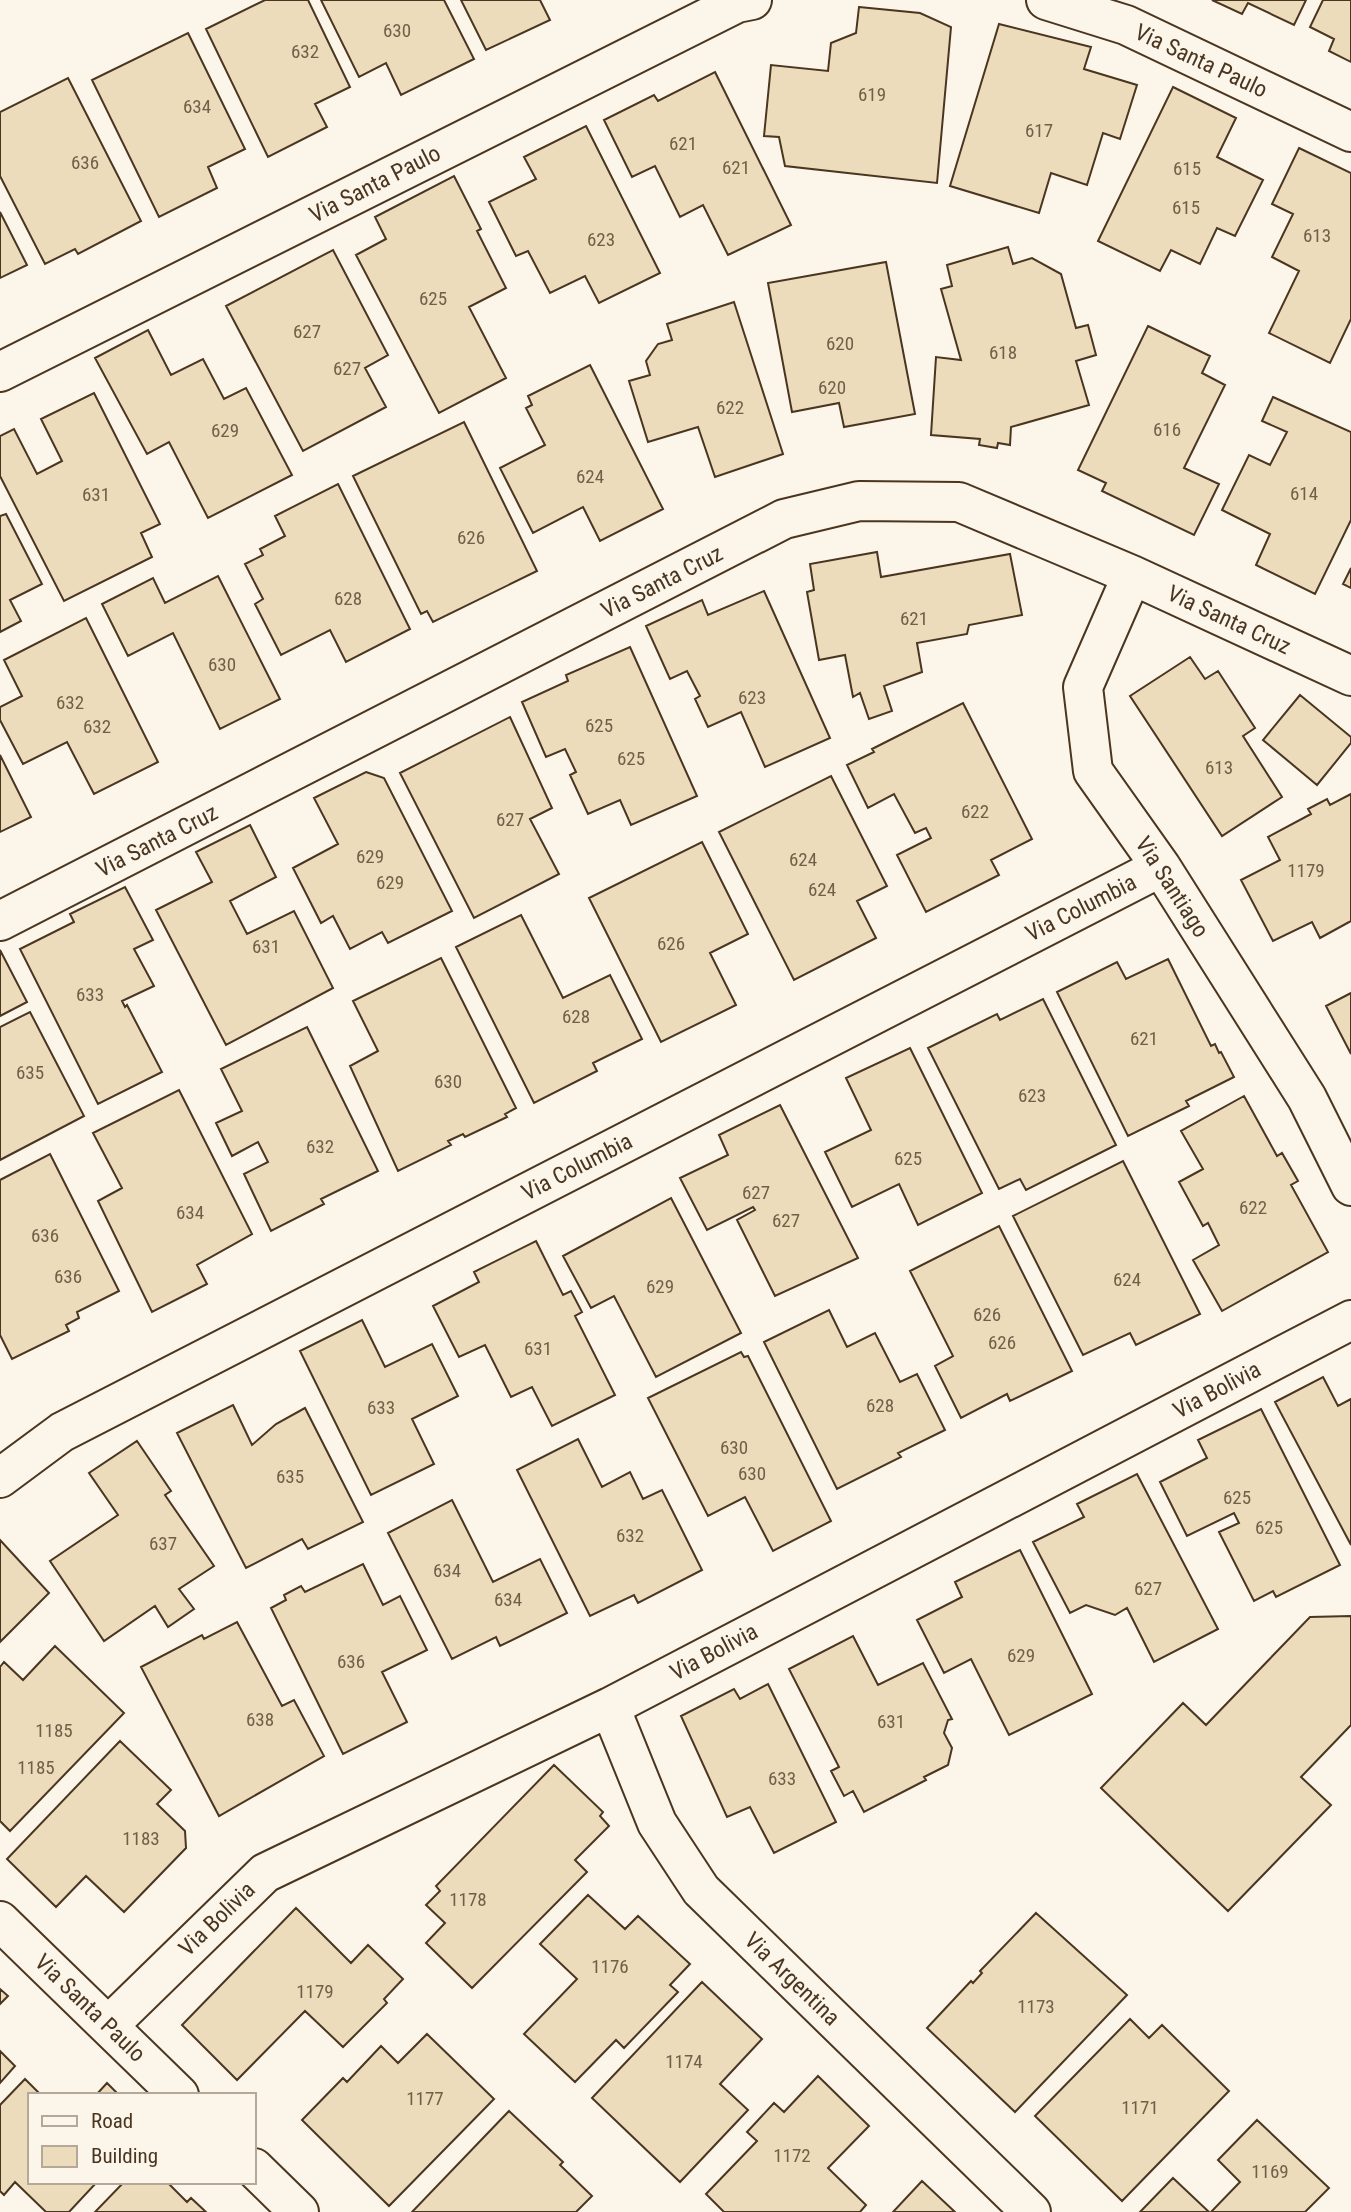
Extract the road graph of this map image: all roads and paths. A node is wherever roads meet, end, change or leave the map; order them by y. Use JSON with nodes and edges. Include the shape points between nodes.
{"nodes":[{"id":1,"x":752,"y":0,"type":"edge"},
{"id":2,"x":1046,"y":0,"type":"edge"},
{"id":3,"x":1351,"y":132,"type":"edge"},
{"id":4,"x":0,"y":372,"type":"edge"},
{"id":5,"x":1132,"y":575,"type":"junction"},
{"id":6,"x":1351,"y":676,"type":"edge"},
{"id":7,"x":1161,"y":867,"type":"junction"},
{"id":8,"x":0,"y":921,"type":"edge"},
{"id":9,"x":1351,"y":1185,"type":"edge"},
{"id":10,"x":1351,"y":1320,"type":"edge"},
{"id":11,"x":0,"y":1478,"type":"edge"},
{"id":12,"x":610,"y":1707,"type":"junction"},
{"id":13,"x":0,"y":1920,"type":"edge"},
{"id":14,"x":109,"y":2025,"type":"junction"},
{"id":15,"x":177,"y":2093,"type":"edge"},
{"id":16,"x":256,"y":2170,"type":"edge"},
{"id":17,"x":299,"y":2212,"type":"edge"},
{"id":18,"x":1031,"y":2212,"type":"edge"}],
"edges":[{"from":1,"to":4,"type":"street","name":"Via Santa Paulo","via":[[737,3]]},
{"from":2,"to":3,"type":"street","name":"Via Santa Paulo","via":[[1126,25]]},
{"from":5,"to":6,"type":"street","name":"Via Santa Cruz"},
{"from":5,"to":7,"type":"street","name":"Via Santiago","via":[[1083,687],[1093,771]]},
{"from":5,"to":8,"type":"street","name":"Via Santa Cruz","via":[[960,502],[859,501],[784,519]]},
{"from":7,"to":9,"type":"street","name":"Via Santiago","via":[[1307,1098]]},
{"from":7,"to":11,"type":"street","name":"Via Columbia","via":[[62,1432]]},
{"from":10,"to":12,"type":"street","name":"Via Bolivia"},
{"from":12,"to":14,"type":"street","name":"Via Bolivia","via":[[265,1873]]},
{"from":12,"to":18,"type":"street","name":"Via Argentina","via":[[657,1823],[701,1890]]},
{"from":13,"to":14,"type":"street","name":"Via Santa Paulo"},
{"from":14,"to":15,"type":"street","name":"Via Santa Paulo"},
{"from":16,"to":17,"type":"street"}]}
